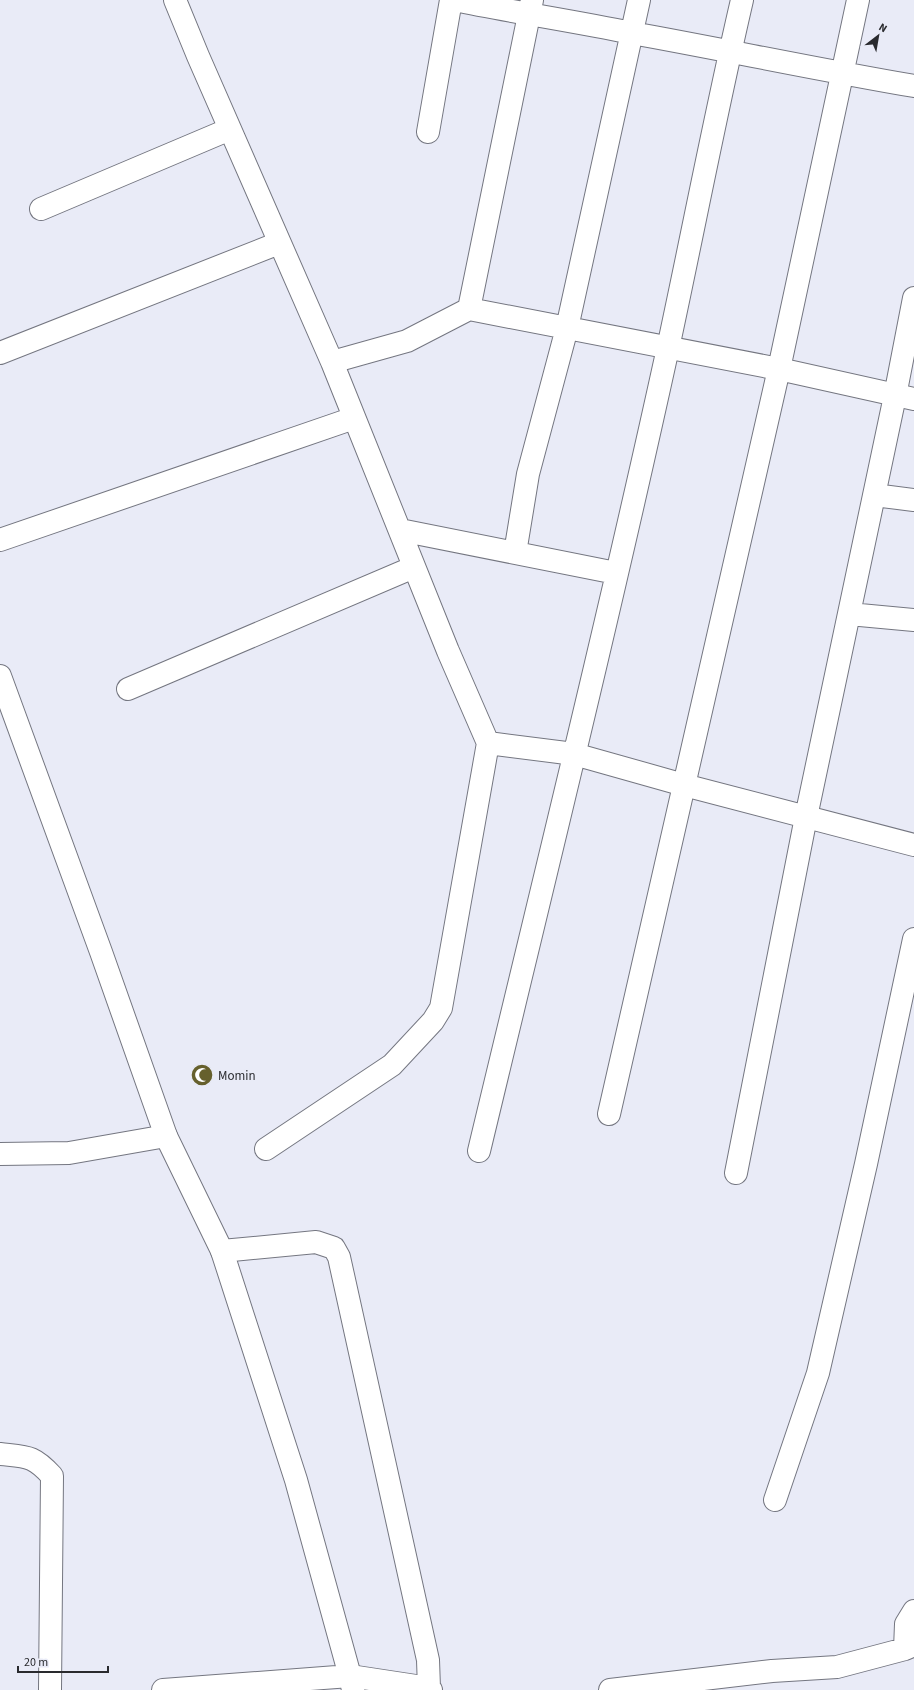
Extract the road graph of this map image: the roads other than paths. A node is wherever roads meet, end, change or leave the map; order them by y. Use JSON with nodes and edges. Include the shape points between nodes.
{"nodes":[{"id":1,"x":175,"y":0,"type":"edge"},
{"id":2,"x":451,"y":0,"type":"edge"},
{"id":3,"x":454,"y":0,"type":"edge"},
{"id":4,"x":639,"y":0,"type":"edge"},
{"id":5,"x":742,"y":0,"type":"edge"},
{"id":6,"x":858,"y":0,"type":"edge"},
{"id":7,"x":531,"y":8,"type":"edge"},
{"id":8,"x":632,"y":32,"type":"junction"},
{"id":9,"x":730,"y":52,"type":"junction"},
{"id":10,"x":842,"y":73,"type":"junction"},
{"id":11,"x":914,"y":86,"type":"edge"},
{"id":12,"x":230,"y":129,"type":"junction"},
{"id":13,"x":428,"y":132,"type":"dead end"},
{"id":14,"x":41,"y":209,"type":"dead end"},
{"id":15,"x":279,"y":243,"type":"junction"},
{"id":16,"x":914,"y":298,"type":"edge"},
{"id":17,"x":469,"y":309,"type":"junction"},
{"id":18,"x":568,"y":328,"type":"junction"},
{"id":19,"x":668,"y":348,"type":"junction"},
{"id":20,"x":0,"y":353,"type":"edge"},
{"id":21,"x":332,"y":362,"type":"junction"},
{"id":22,"x":779,"y":369,"type":"junction"},
{"id":23,"x":904,"y":397,"type":"edge"},
{"id":24,"x":354,"y":418,"type":"junction"},
{"id":25,"x":874,"y":496,"type":"junction"},
{"id":26,"x":914,"y":500,"type":"edge"},
{"id":27,"x":400,"y":530,"type":"junction"},
{"id":28,"x":0,"y":540,"type":"edge"},
{"id":29,"x":515,"y":553,"type":"junction"},
{"id":30,"x":414,"y":567,"type":"junction"},
{"id":31,"x":616,"y":573,"type":"junction"},
{"id":32,"x":849,"y":614,"type":"junction"},
{"id":33,"x":914,"y":620,"type":"edge"},
{"id":34,"x":0,"y":676,"type":"edge"},
{"id":35,"x":128,"y":689,"type":"dead end"},
{"id":36,"x":488,"y":743,"type":"junction"},
{"id":37,"x":574,"y":754,"type":"junction"},
{"id":38,"x":684,"y":785,"type":"junction"},
{"id":39,"x":806,"y":817,"type":"junction"},
{"id":40,"x":914,"y":845,"type":"edge"},
{"id":41,"x":914,"y":939,"type":"edge"},
{"id":42,"x":609,"y":1114,"type":"dead end"},
{"id":43,"x":166,"y":1136,"type":"junction"},
{"id":44,"x":266,"y":1149,"type":"dead end"},
{"id":45,"x":478,"y":1151,"type":"dead end"},
{"id":46,"x":0,"y":1154,"type":"edge"},
{"id":47,"x":736,"y":1173,"type":"dead end"},
{"id":48,"x":222,"y":1251,"type":"junction"},
{"id":49,"x":0,"y":1454,"type":"edge"},
{"id":50,"x":775,"y":1500,"type":"dead end"},
{"id":51,"x":914,"y":1611,"type":"edge"},
{"id":52,"x":910,"y":1647,"type":"edge"},
{"id":53,"x":352,"y":1683,"type":"edge"},
{"id":54,"x":430,"y":1689,"type":"edge"},
{"id":55,"x":50,"y":1690,"type":"edge"},
{"id":56,"x":163,"y":1690,"type":"edge"},
{"id":57,"x":610,"y":1690,"type":"edge"}],
"edges":[{"from":1,"to":12,"type":"street"},
{"from":2,"to":13,"type":"street"},
{"from":3,"to":7,"type":"street"},
{"from":4,"to":8,"type":"street"},
{"from":5,"to":9,"type":"street"},
{"from":6,"to":10,"type":"street"},
{"from":7,"to":8,"type":"street"},
{"from":7,"to":17,"type":"street"},
{"from":8,"to":9,"type":"street"},
{"from":8,"to":18,"type":"street"},
{"from":9,"to":10,"type":"street"},
{"from":9,"to":19,"type":"street"},
{"from":10,"to":11,"type":"street"},
{"from":10,"to":22,"type":"street"},
{"from":12,"to":14,"type":"street"},
{"from":12,"to":15,"type":"street"},
{"from":15,"to":20,"type":"street"},
{"from":15,"to":21,"type":"street"},
{"from":16,"to":23,"type":"street"},
{"from":17,"to":18,"type":"street"},
{"from":17,"to":21,"type":"street","via":[[407,341]]},
{"from":18,"to":19,"type":"street"},
{"from":18,"to":29,"type":"street","via":[[528,474]]},
{"from":19,"to":22,"type":"street"},
{"from":19,"to":31,"type":"street"},
{"from":21,"to":24,"type":"street"},
{"from":22,"to":23,"type":"street"},
{"from":22,"to":38,"type":"street"},
{"from":23,"to":25,"type":"street"},
{"from":24,"to":27,"type":"street"},
{"from":24,"to":28,"type":"street"},
{"from":25,"to":26,"type":"street"},
{"from":25,"to":32,"type":"street"},
{"from":27,"to":29,"type":"street"},
{"from":27,"to":30,"type":"street"},
{"from":29,"to":31,"type":"street"},
{"from":30,"to":35,"type":"street"},
{"from":30,"to":36,"type":"street"},
{"from":31,"to":37,"type":"street"},
{"from":32,"to":33,"type":"street"},
{"from":32,"to":39,"type":"street"},
{"from":34,"to":43,"type":"street"},
{"from":36,"to":37,"type":"street"},
{"from":36,"to":44,"type":"street","via":[[441,1008],[433,1021],[392,1065]]},
{"from":37,"to":38,"type":"street"},
{"from":37,"to":45,"type":"street"},
{"from":38,"to":39,"type":"street"},
{"from":38,"to":42,"type":"street"},
{"from":39,"to":40,"type":"street"},
{"from":39,"to":47,"type":"street"},
{"from":41,"to":50,"type":"street","via":[[818,1373]]},
{"from":43,"to":46,"type":"street","via":[[68,1153]]},
{"from":43,"to":48,"type":"street"},
{"from":48,"to":53,"type":"street","via":[[296,1480]]},
{"from":48,"to":54,"type":"street","via":[[316,1242],[334,1248],[339,1257],[428,1660]]},
{"from":49,"to":55,"type":"street","via":[[25,1456],[41,1464],[52,1476]]},
{"from":51,"to":52,"type":"street","via":[[906,1624]]},
{"from":52,"to":57,"type":"street","via":[[837,1667],[772,1671]]},
{"from":53,"to":54,"type":"street"},
{"from":53,"to":56,"type":"street"}]}
